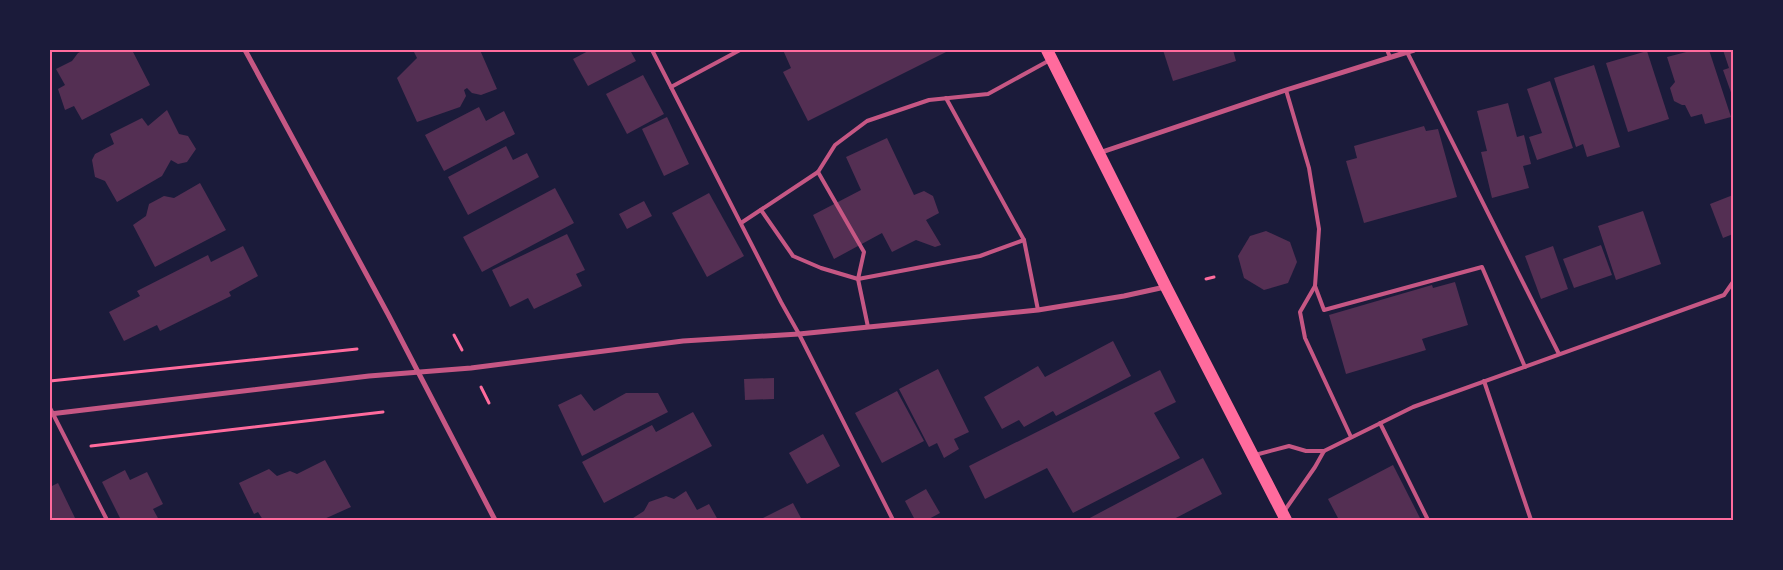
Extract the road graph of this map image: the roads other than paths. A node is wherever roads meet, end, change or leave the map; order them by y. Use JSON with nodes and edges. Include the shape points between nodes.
{"nodes":[{"id":1,"x":245,"y":50,"type":"edge"},
{"id":2,"x":652,"y":50,"type":"edge"},
{"id":3,"x":740,"y":50,"type":"edge"},
{"id":4,"x":1387,"y":50,"type":"edge"},
{"id":5,"x":1414,"y":50,"type":"edge"},
{"id":6,"x":1407,"y":52,"type":"junction"},
{"id":7,"x":1049,"y":55,"type":"edge"},
{"id":8,"x":1390,"y":58,"type":"junction"},
{"id":9,"x":671,"y":87,"type":"junction"},
{"id":10,"x":1286,"y":90,"type":"junction"},
{"id":11,"x":946,"y":98,"type":"junction"},
{"id":12,"x":1099,"y":153,"type":"junction"},
{"id":13,"x":818,"y":172,"type":"junction"},
{"id":14,"x":762,"y":210,"type":"junction"},
{"id":15,"x":741,"y":223,"type":"junction"},
{"id":16,"x":1024,"y":240,"type":"junction"},
{"id":17,"x":858,"y":279,"type":"junction"},
{"id":18,"x":1733,"y":282,"type":"edge"},
{"id":19,"x":1315,"y":286,"type":"junction"},
{"id":20,"x":1166,"y":287,"type":"junction"},
{"id":21,"x":1038,"y":310,"type":"junction"},
{"id":22,"x":868,"y":327,"type":"junction"},
{"id":23,"x":799,"y":334,"type":"junction"},
{"id":24,"x":1559,"y":354,"type":"junction"},
{"id":25,"x":1525,"y":367,"type":"junction"},
{"id":26,"x":418,"y":373,"type":"junction"},
{"id":27,"x":1484,"y":381,"type":"junction"},
{"id":28,"x":51,"y":412,"type":"edge"},
{"id":29,"x":1380,"y":423,"type":"junction"},
{"id":30,"x":1351,"y":437,"type":"junction"},
{"id":31,"x":1324,"y":451,"type":"junction"},
{"id":32,"x":1253,"y":455,"type":"junction"},
{"id":33,"x":1284,"y":516,"type":"edge"},
{"id":34,"x":107,"y":520,"type":"edge"},
{"id":35,"x":495,"y":520,"type":"edge"},
{"id":36,"x":893,"y":520,"type":"edge"},
{"id":37,"x":1428,"y":520,"type":"edge"},
{"id":38,"x":1531,"y":520,"type":"edge"}],
"edges":[{"from":1,"to":26,"type":"street"},
{"from":2,"to":9,"type":"lane"},
{"from":3,"to":9,"type":"lane"},
{"from":4,"to":8,"type":"lane"},
{"from":5,"to":6,"type":"street"},
{"from":6,"to":8,"type":"street"},
{"from":6,"to":24,"type":"lane"},
{"from":7,"to":11,"type":"lane","via":[[988,94]]},
{"from":7,"to":12,"type":"main road"},
{"from":8,"to":10,"type":"street"},
{"from":9,"to":15,"type":"lane"},
{"from":10,"to":12,"type":"street"},
{"from":10,"to":19,"type":"lane","via":[[1309,168],[1319,229]]},
{"from":11,"to":13,"type":"lane","via":[[928,100],[867,121],[834,146]]},
{"from":11,"to":16,"type":"lane"},
{"from":12,"to":20,"type":"main road"},
{"from":13,"to":14,"type":"lane"},
{"from":13,"to":17,"type":"lane","via":[[864,252]]},
{"from":14,"to":15,"type":"lane"},
{"from":14,"to":17,"type":"lane","via":[[793,256]]},
{"from":15,"to":23,"type":"lane"},
{"from":16,"to":17,"type":"lane","via":[[980,256]]},
{"from":16,"to":21,"type":"lane"},
{"from":17,"to":22,"type":"lane"},
{"from":18,"to":24,"type":"lane","via":[[1724,295]]},
{"from":19,"to":25,"type":"lane","via":[[1324,310],[1482,267]]},
{"from":19,"to":30,"type":"lane","via":[[1300,312],[1305,338]]},
{"from":20,"to":21,"type":"street"},
{"from":20,"to":32,"type":"main road"},
{"from":21,"to":22,"type":"street"},
{"from":22,"to":23,"type":"street"},
{"from":23,"to":26,"type":"street","via":[[683,341]]},
{"from":23,"to":36,"type":"lane"},
{"from":24,"to":25,"type":"lane"},
{"from":25,"to":27,"type":"lane"},
{"from":26,"to":28,"type":"street"},
{"from":26,"to":35,"type":"street"},
{"from":27,"to":29,"type":"lane"},
{"from":27,"to":38,"type":"lane"},
{"from":28,"to":34,"type":"lane"},
{"from":29,"to":30,"type":"lane"},
{"from":29,"to":37,"type":"lane"},
{"from":30,"to":31,"type":"lane"},
{"from":31,"to":32,"type":"lane","via":[[1306,451],[1289,446]]},
{"from":31,"to":33,"type":"lane"},
{"from":32,"to":33,"type":"main road"}]}
